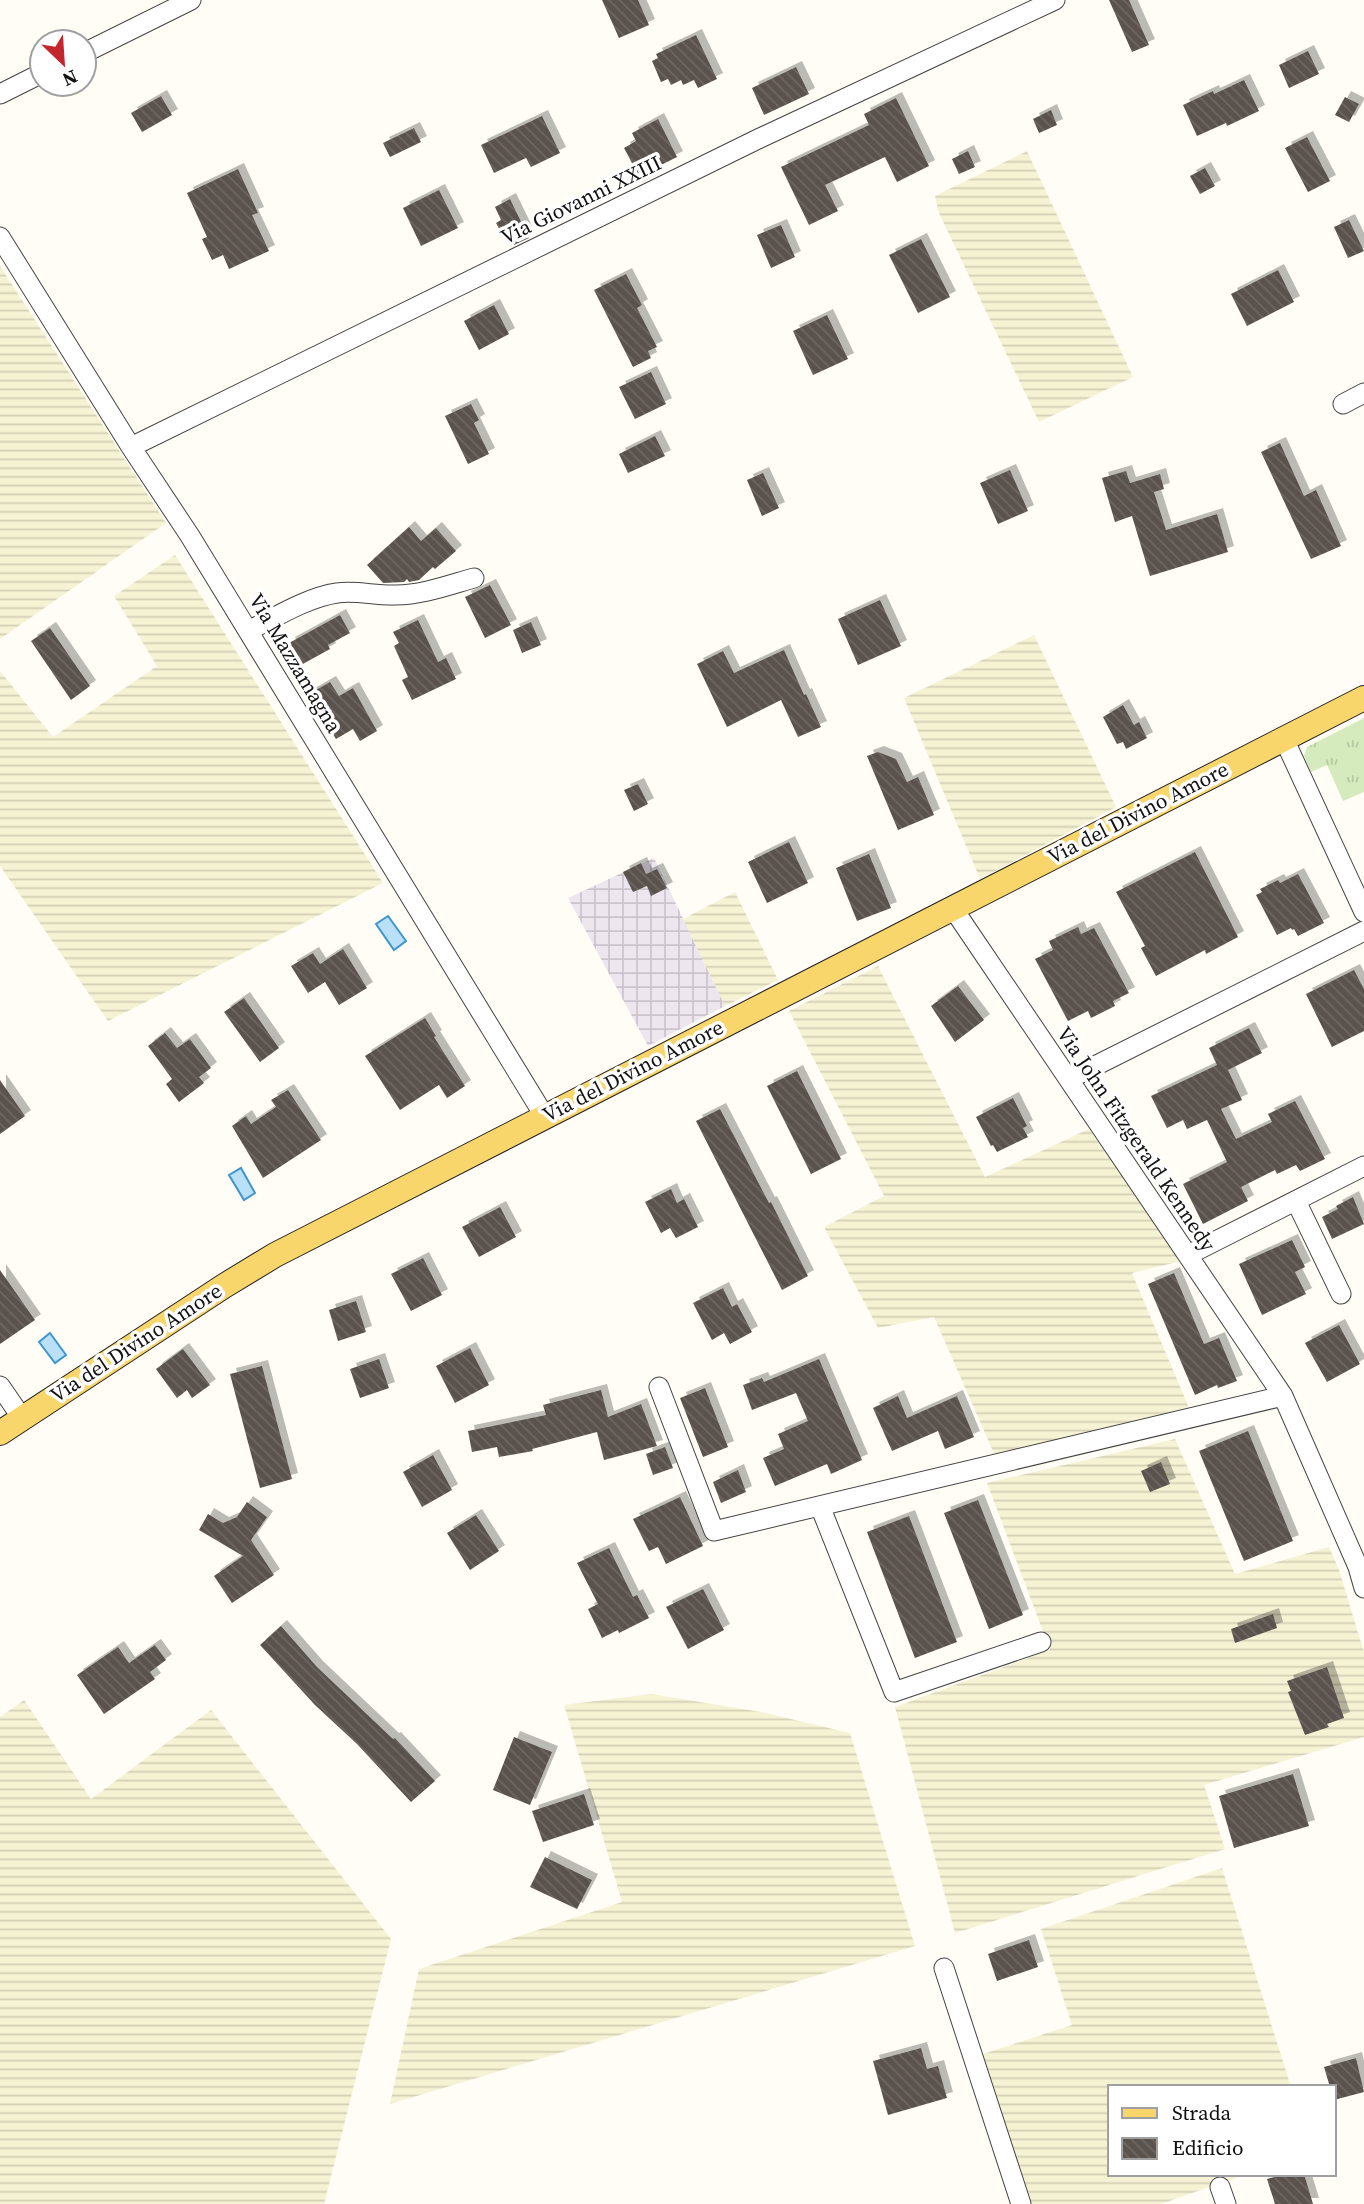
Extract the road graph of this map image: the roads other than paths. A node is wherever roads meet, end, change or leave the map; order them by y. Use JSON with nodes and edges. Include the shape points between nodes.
{"nodes":[{"id":1,"x":191,"y":0,"type":"edge"},
{"id":2,"x":1055,"y":0,"type":"edge"},
{"id":3,"x":98,"y":46,"type":"edge"},
{"id":4,"x":28,"y":80,"type":"edge"},
{"id":5,"x":0,"y":94,"type":"edge"},
{"id":6,"x":0,"y":237,"type":"edge"},
{"id":7,"x":1364,"y":394,"type":"edge"},
{"id":8,"x":1343,"y":404,"type":"dead end"},
{"id":9,"x":131,"y":447,"type":"junction"},
{"id":10,"x":474,"y":578,"type":"dead end"},
{"id":11,"x":248,"y":631,"type":"junction"},
{"id":12,"x":1364,"y":698,"type":"edge"},
{"id":13,"x":1284,"y":739,"type":"junction"},
{"id":14,"x":952,"y":907,"type":"junction"},
{"id":15,"x":1364,"y":912,"type":"edge"},
{"id":16,"x":1364,"y":931,"type":"edge"},
{"id":17,"x":1069,"y":1079,"type":"junction"},
{"id":18,"x":545,"y":1116,"type":"junction"},
{"id":19,"x":1364,"y":1166,"type":"edge"},
{"id":20,"x":1296,"y":1201,"type":"junction"},
{"id":21,"x":1188,"y":1255,"type":"junction"},
{"id":22,"x":1341,"y":1293,"type":"dead end"},
{"id":23,"x":0,"y":1386,"type":"edge"},
{"id":24,"x":659,"y":1387,"type":"dead end"},
{"id":25,"x":1283,"y":1396,"type":"junction"},
{"id":26,"x":22,"y":1418,"type":"junction"},
{"id":27,"x":0,"y":1433,"type":"edge"},
{"id":28,"x":820,"y":1506,"type":"junction"},
{"id":29,"x":1364,"y":1588,"type":"edge"},
{"id":30,"x":1041,"y":1642,"type":"dead end"},
{"id":31,"x":944,"y":1968,"type":"dead end"},
{"id":32,"x":1021,"y":2204,"type":"edge"}],
"edges":[{"from":1,"to":3,"type":"street"},
{"from":2,"to":9,"type":"street","name":"Via Giovanni XXIII","via":[[758,139]]},
{"from":4,"to":5,"type":"street"},
{"from":6,"to":9,"type":"street","name":"Via Mazzamagna"},
{"from":7,"to":8,"type":"street"},
{"from":9,"to":11,"type":"street","name":"Via Mazzamagna"},
{"from":10,"to":11,"type":"street","via":[[399,596],[328,594]]},
{"from":11,"to":18,"type":"street","name":"Via Mazzamagna"},
{"from":12,"to":13,"type":"main road","name":"Via del Divino Amore"},
{"from":13,"to":14,"type":"main road","name":"Via del Divino Amore"},
{"from":13,"to":15,"type":"street"},
{"from":14,"to":17,"type":"street","name":"Via John Fitzgerald Kennedy"},
{"from":14,"to":18,"type":"main road","name":"Via del Divino Amore"},
{"from":16,"to":17,"type":"street"},
{"from":17,"to":21,"type":"street","name":"Via John Fitzgerald Kennedy"},
{"from":18,"to":26,"type":"main road","name":"Via del Divino Amore","via":[[258,1265]]},
{"from":19,"to":20,"type":"street"},
{"from":20,"to":21,"type":"street"},
{"from":20,"to":22,"type":"street"},
{"from":21,"to":25,"type":"street","name":"Via John Fitzgerald Kennedy"},
{"from":23,"to":26,"type":"street"},
{"from":24,"to":28,"type":"street","via":[[714,1531]]},
{"from":25,"to":28,"type":"street"},
{"from":25,"to":29,"type":"street","name":"Via John Fitzgerald Kennedy"},
{"from":26,"to":27,"type":"main road","name":"Via del Divino Amore"},
{"from":28,"to":30,"type":"street","via":[[894,1692]]},
{"from":31,"to":32,"type":"street"}]}
